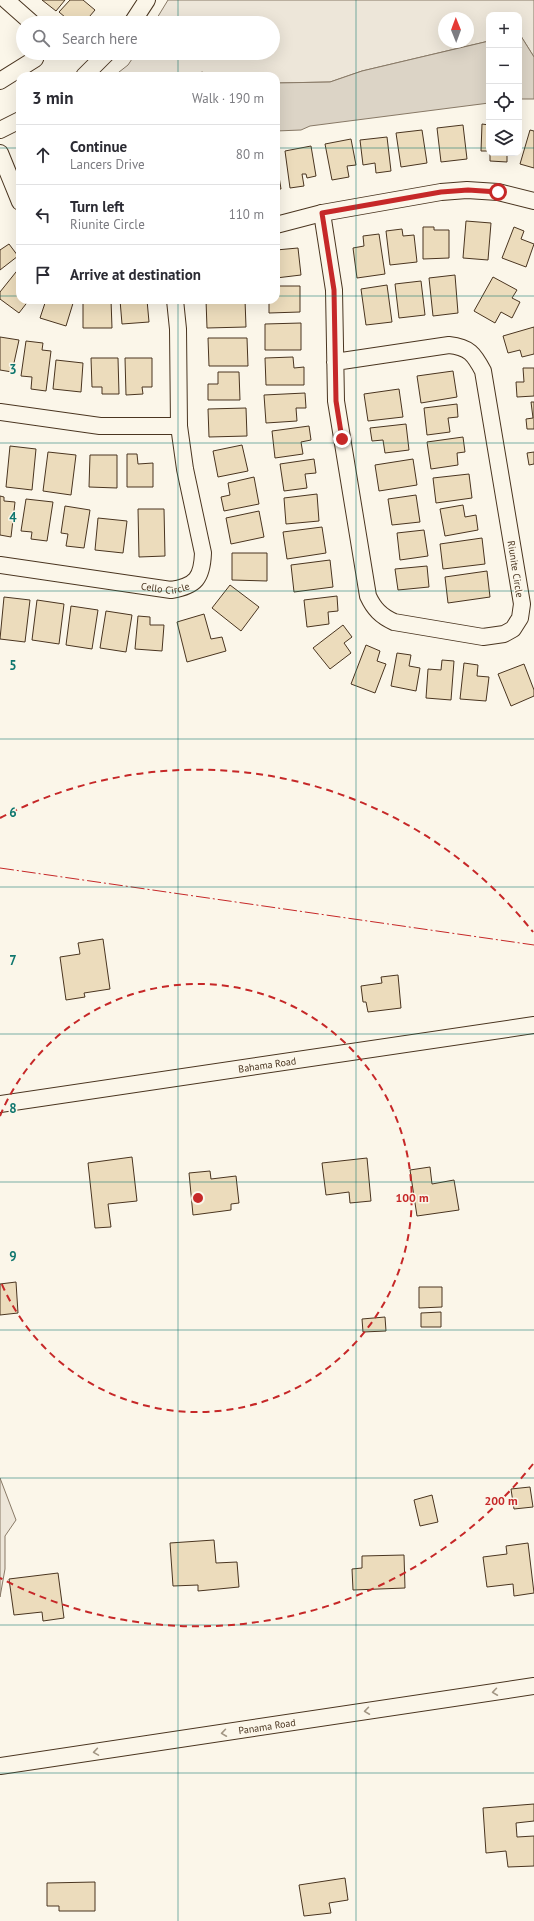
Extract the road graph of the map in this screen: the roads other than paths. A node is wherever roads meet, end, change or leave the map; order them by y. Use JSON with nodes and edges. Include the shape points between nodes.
{"nodes":[{"id":1,"x":6,"y":0,"type":"edge"},
{"id":2,"x":147,"y":0,"type":"edge"},
{"id":3,"x":24,"y":16,"type":"edge"},
{"id":4,"x":137,"y":16,"type":"edge"},
{"id":5,"x":33,"y":60,"type":"edge"},
{"id":6,"x":100,"y":60,"type":"edge"},
{"id":7,"x":88,"y":72,"type":"edge"},
{"id":8,"x":0,"y":81,"type":"edge"},
{"id":9,"x":16,"y":122,"type":"edge"},
{"id":10,"x":0,"y":130,"type":"edge"},
{"id":11,"x":0,"y":153,"type":"edge"},
{"id":12,"x":16,"y":192,"type":"edge"},
{"id":13,"x":534,"y":201,"type":"edge"},
{"id":14,"x":322,"y":213,"type":"junction"},
{"id":15,"x":280,"y":224,"type":"edge"},
{"id":16,"x":175,"y":304,"type":"edge"},
{"id":17,"x":335,"y":362,"type":"junction"},
{"id":18,"x":0,"y":412,"type":"edge"},
{"id":19,"x":179,"y":426,"type":"junction"},
{"id":20,"x":0,"y":565,"type":"edge"},
{"id":21,"x":534,"y":1025,"type":"edge"},
{"id":22,"x":0,"y":1104,"type":"edge"},
{"id":23,"x":534,"y":1686,"type":"edge"},
{"id":24,"x":0,"y":1766,"type":"edge"}],
"edges":[{"from":1,"to":3,"type":"street"},
{"from":2,"to":4,"type":"street"},
{"from":5,"to":8,"type":"street"},
{"from":6,"to":7,"type":"street"},
{"from":9,"to":10,"type":"street"},
{"from":11,"to":12,"type":"street"},
{"from":13,"to":14,"type":"street","via":[[498,192],[468,190],[441,192]]},
{"from":14,"to":15,"type":"street"},
{"from":14,"to":17,"type":"street","name":"Riunite Circle","via":[[334,290]]},
{"from":16,"to":19,"type":"street","name":"Cello Circle"},
{"from":17,"to":17,"type":"street","name":"Riunite Circle","via":[[336,401],[342,439],[368,596],[374,608],[384,618],[394,622],[483,637],[504,634],[513,629],[520,618],[522,604],[483,371],[476,358],[464,346],[449,344]]},
{"from":18,"to":19,"type":"street","via":[[100,426]]},
{"from":19,"to":20,"type":"street","name":"Cello Circle","via":[[203,553],[203,566],[200,576],[194,583],[171,590]]},
{"from":21,"to":22,"type":"street","name":"Bahama Road"},
{"from":23,"to":24,"type":"street","name":"Panama Road","one_way":true}]}
